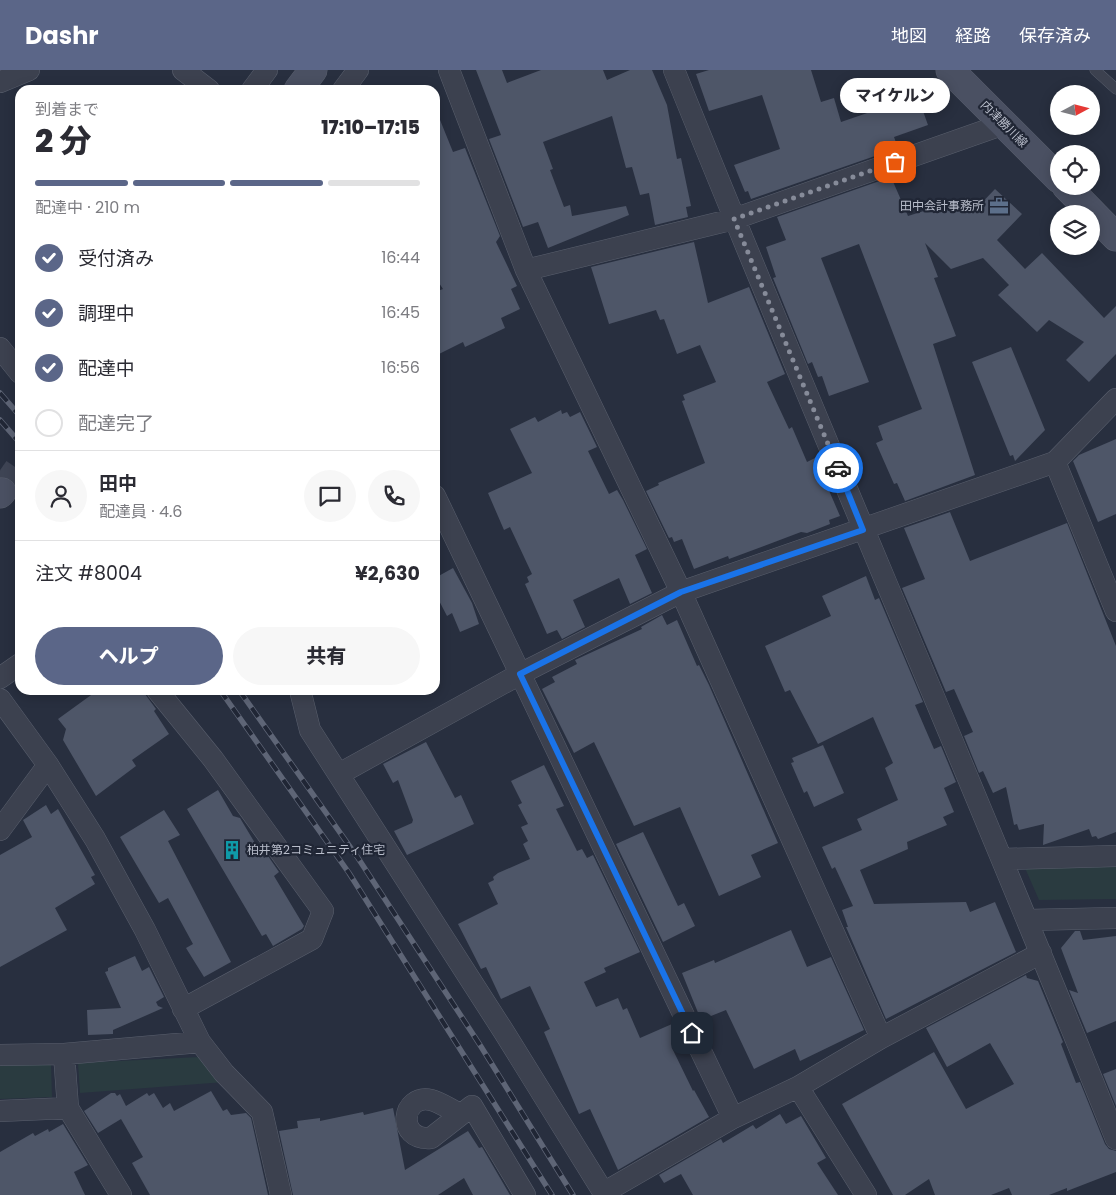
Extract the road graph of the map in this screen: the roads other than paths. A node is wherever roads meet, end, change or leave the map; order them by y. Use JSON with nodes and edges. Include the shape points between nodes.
{"nodes":[{"id":1,"x":29,"y":70,"type":"edge"},
{"id":2,"x":183,"y":70,"type":"edge"},
{"id":3,"x":267,"y":70,"type":"edge"},
{"id":4,"x":313,"y":70,"type":"edge"},
{"id":5,"x":358,"y":70,"type":"edge"},
{"id":6,"x":449,"y":70,"type":"edge"},
{"id":7,"x":674,"y":70,"type":"edge"},
{"id":8,"x":950,"y":70,"type":"edge"},
{"id":9,"x":1095,"y":70,"type":"edge"},
{"id":10,"x":0,"y":82,"type":"edge"},
{"id":11,"x":202,"y":85,"type":"edge"},
{"id":12,"x":256,"y":85,"type":"edge"},
{"id":13,"x":302,"y":85,"type":"edge"},
{"id":14,"x":347,"y":85,"type":"edge"},
{"id":15,"x":1116,"y":89,"type":"edge"},
{"id":16,"x":1004,"y":124,"type":"junction"},
{"id":17,"x":1050,"y":170,"type":"edge"},
{"id":18,"x":1075,"y":195,"type":"edge"},
{"id":19,"x":734,"y":219,"type":"junction"},
{"id":20,"x":1116,"y":237,"type":"edge"},
{"id":21,"x":526,"y":270,"type":"junction"},
{"id":22,"x":0,"y":348,"type":"edge"},
{"id":23,"x":15,"y":367,"type":"edge"},
{"id":24,"x":1116,"y":399,"type":"edge"},
{"id":25,"x":1055,"y":462,"type":"junction"},
{"id":26,"x":440,"y":506,"type":"edge"},
{"id":27,"x":863,"y":530,"type":"junction"},
{"id":28,"x":681,"y":592,"type":"junction"},
{"id":29,"x":1116,"y":611,"type":"edge"},
{"id":30,"x":15,"y":668,"type":"edge"},
{"id":31,"x":520,"y":674,"type":"junction"},
{"id":32,"x":0,"y":678,"type":"edge"},
{"id":33,"x":161,"y":695,"type":"edge"},
{"id":34,"x":301,"y":695,"type":"edge"},
{"id":35,"x":0,"y":699,"type":"edge"},
{"id":36,"x":48,"y":765,"type":"junction"},
{"id":37,"x":339,"y":774,"type":"junction"},
{"id":38,"x":0,"y":830,"type":"edge"},
{"id":39,"x":1116,"y":856,"type":"edge"},
{"id":40,"x":1002,"y":859,"type":"junction"},
{"id":41,"x":1116,"y":918,"type":"edge"},
{"id":42,"x":1028,"y":920,"type":"junction"},
{"id":43,"x":1041,"y":953,"type":"junction"},
{"id":44,"x":183,"y":1009,"type":"junction"},
{"id":45,"x":881,"y":1038,"type":"junction"},
{"id":46,"x":200,"y":1042,"type":"junction"},
{"id":47,"x":64,"y":1054,"type":"junction"},
{"id":48,"x":0,"y":1055,"type":"edge"},
{"id":49,"x":798,"y":1087,"type":"junction"},
{"id":50,"x":68,"y":1108,"type":"junction"},
{"id":51,"x":0,"y":1111,"type":"edge"},
{"id":52,"x":460,"y":1114,"type":"dead end"},
{"id":53,"x":733,"y":1118,"type":"junction"},
{"id":54,"x":1116,"y":1139,"type":"edge"},
{"id":55,"x":604,"y":1194,"type":"edge"},
{"id":56,"x":121,"y":1195,"type":"edge"},
{"id":57,"x":281,"y":1195,"type":"edge"},
{"id":58,"x":525,"y":1195,"type":"edge"},
{"id":59,"x":866,"y":1195,"type":"edge"}],
"edges":[{"from":1,"to":10,"type":"street"},
{"from":2,"to":11,"type":"street"},
{"from":3,"to":12,"type":"street"},
{"from":4,"to":13,"type":"main road"},
{"from":5,"to":14,"type":"street"},
{"from":6,"to":21,"type":"street"},
{"from":7,"to":19,"type":"street"},
{"from":8,"to":16,"type":"main road","name":"内津勝川線"},
{"from":9,"to":15,"type":"lane"},
{"from":16,"to":17,"type":"main road","name":"内津勝川線"},
{"from":16,"to":19,"type":"street"},
{"from":18,"to":20,"type":"main road"},
{"from":19,"to":21,"type":"street"},
{"from":19,"to":27,"type":"street"},
{"from":21,"to":28,"type":"street"},
{"from":22,"to":23,"type":"street"},
{"from":24,"to":25,"type":"street"},
{"from":25,"to":27,"type":"street"},
{"from":25,"to":29,"type":"street"},
{"from":26,"to":31,"type":"street"},
{"from":27,"to":28,"type":"street"},
{"from":27,"to":40,"type":"street"},
{"from":28,"to":31,"type":"street"},
{"from":28,"to":45,"type":"street"},
{"from":30,"to":32,"type":"street"},
{"from":31,"to":37,"type":"street"},
{"from":31,"to":53,"type":"street"},
{"from":33,"to":44,"type":"street","via":[[213,758],[322,911],[312,939]]},
{"from":34,"to":37,"type":"street","via":[[310,730]]},
{"from":35,"to":36,"type":"street"},
{"from":36,"to":38,"type":"street"},
{"from":36,"to":44,"type":"street","via":[[95,839],[145,930]]},
{"from":37,"to":55,"type":"street"},
{"from":39,"to":40,"type":"street"},
{"from":40,"to":42,"type":"street"},
{"from":41,"to":42,"type":"street"},
{"from":42,"to":43,"type":"street"},
{"from":43,"to":45,"type":"street"},
{"from":43,"to":54,"type":"street"},
{"from":44,"to":46,"type":"street"},
{"from":45,"to":49,"type":"street"},
{"from":46,"to":47,"type":"street"},
{"from":46,"to":57,"type":"street","via":[[224,1073],[262,1112]]},
{"from":47,"to":48,"type":"street"},
{"from":47,"to":50,"type":"street"},
{"from":49,"to":53,"type":"street"},
{"from":49,"to":59,"type":"street"},
{"from":50,"to":51,"type":"street"},
{"from":50,"to":56,"type":"street"},
{"from":52,"to":58,"type":"street","via":[[472,1106]]},
{"from":53,"to":55,"type":"street"}]}
